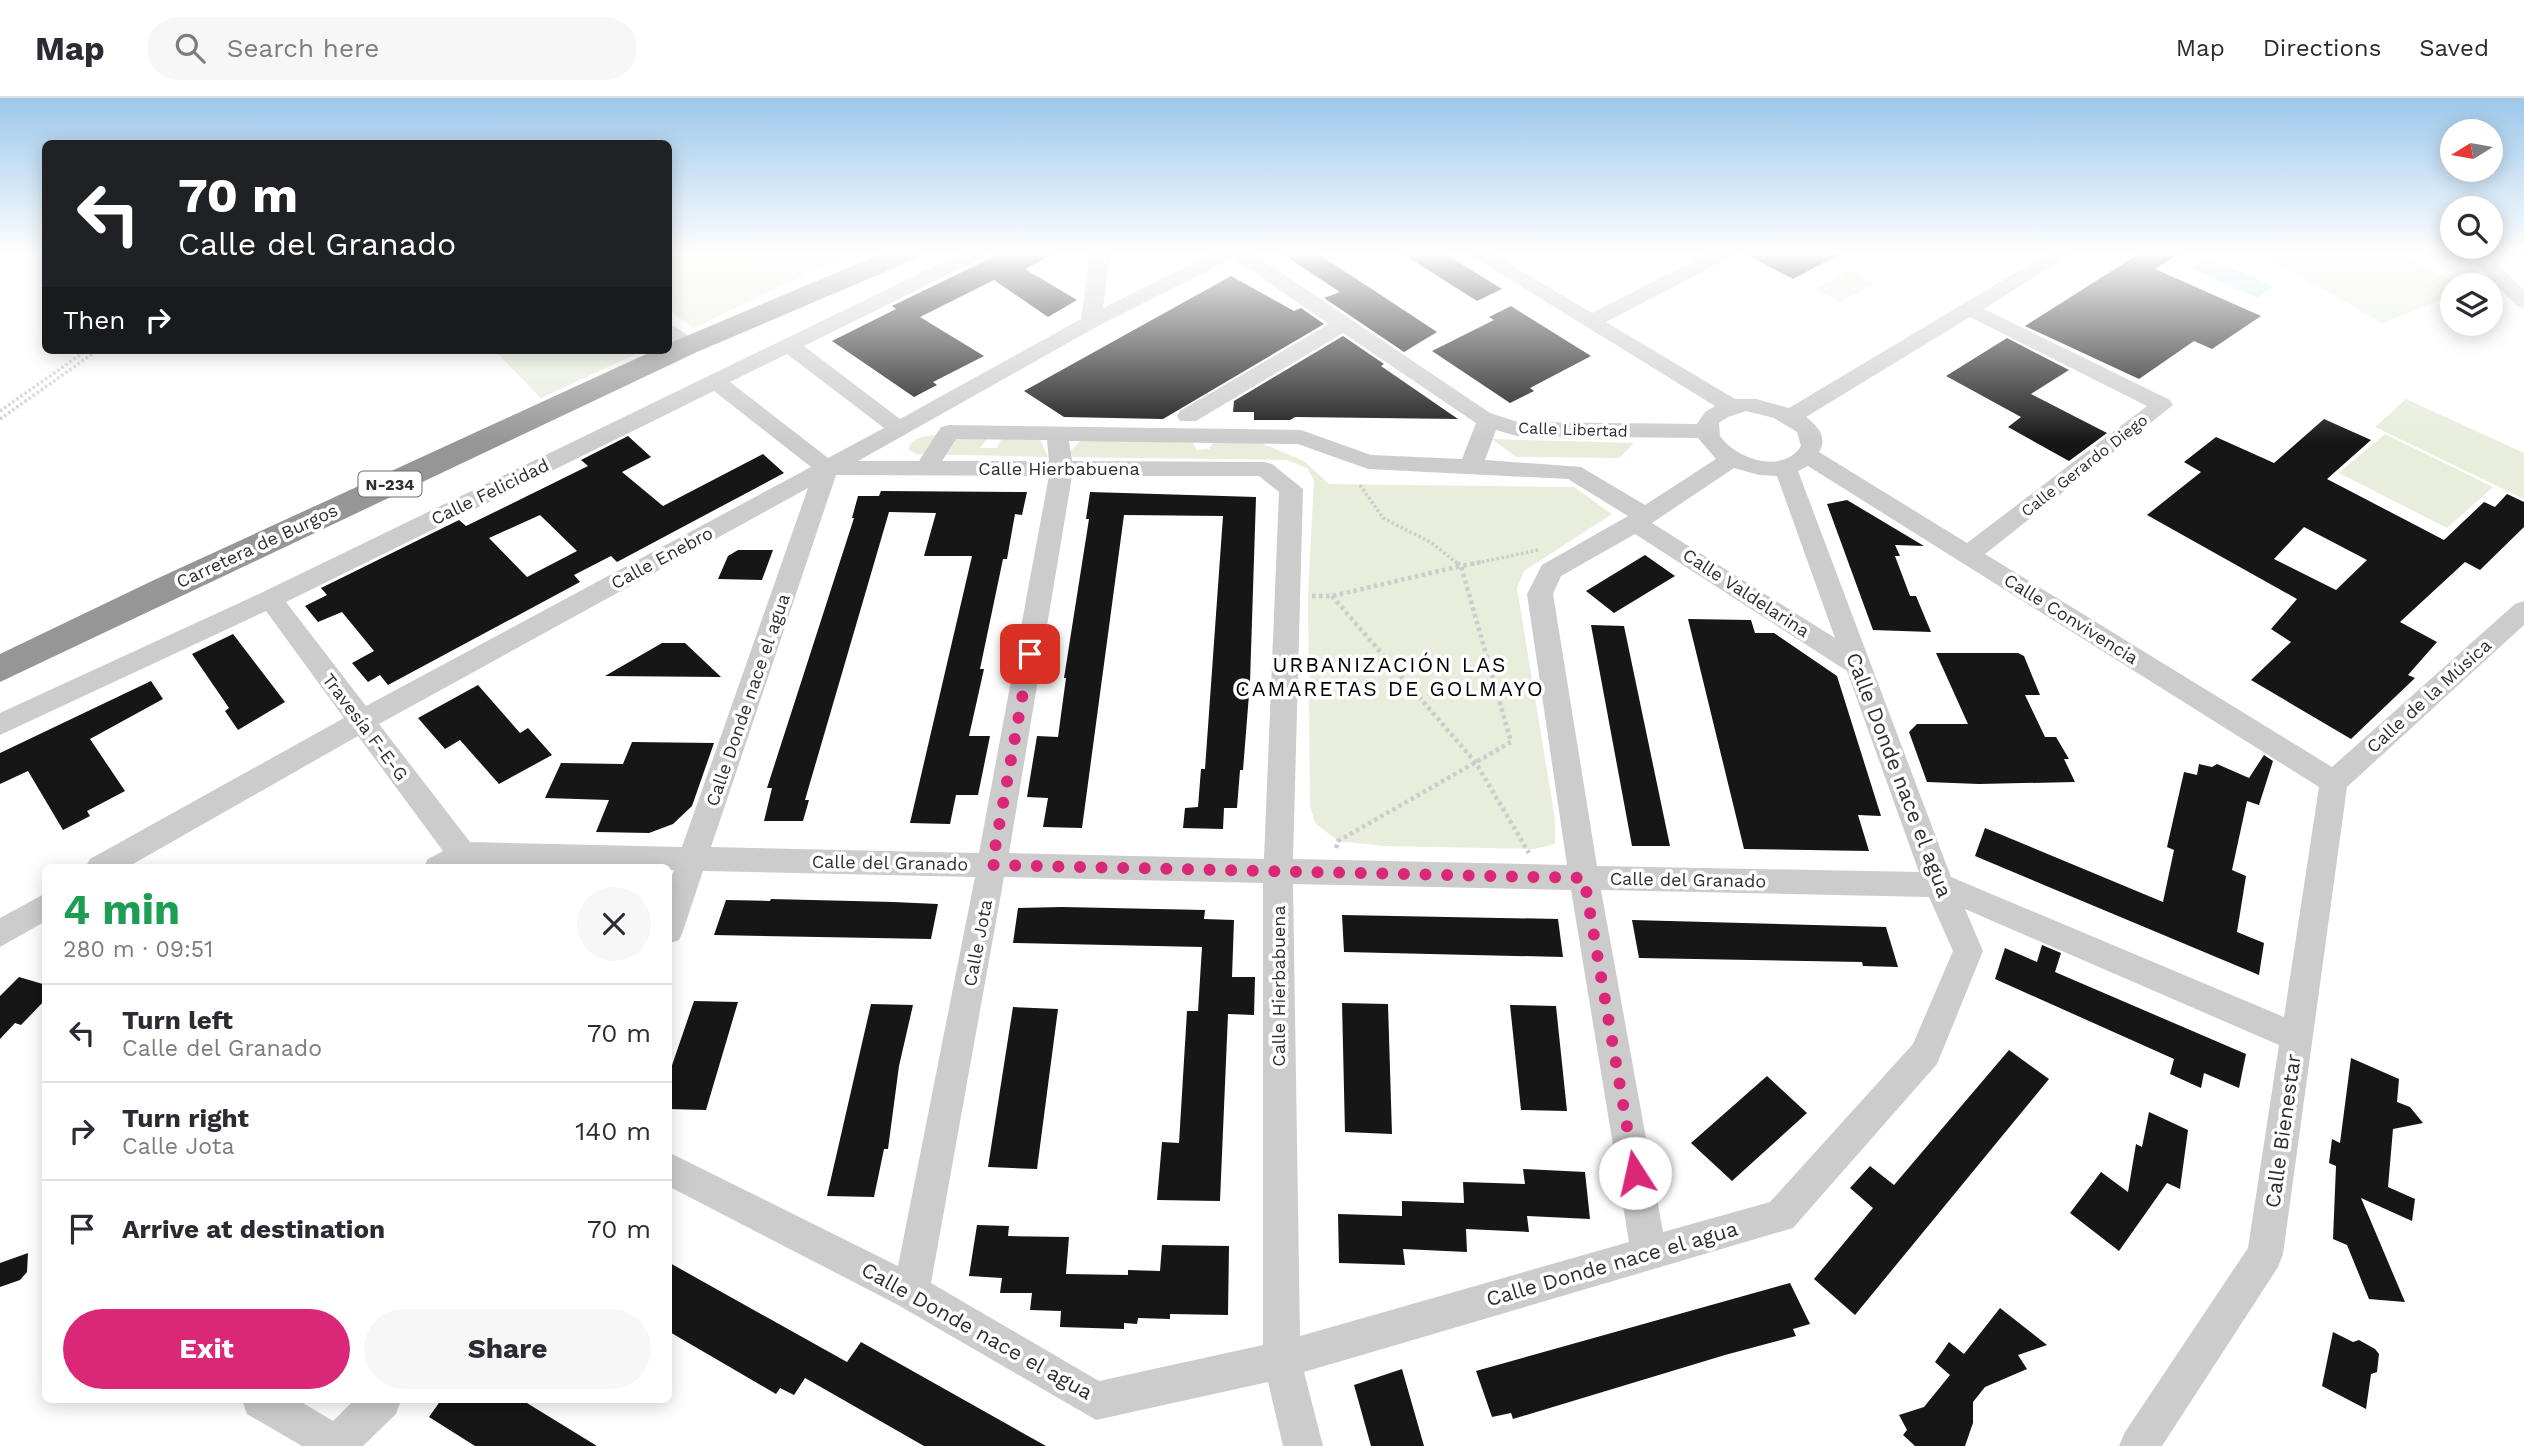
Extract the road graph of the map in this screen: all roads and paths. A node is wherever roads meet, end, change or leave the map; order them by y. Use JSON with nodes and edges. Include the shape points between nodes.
{"nodes":[{"id":1,"x":746,"y":316,"type":"edge"},
{"id":2,"x":848,"y":316,"type":"edge"},
{"id":3,"x":1092,"y":316,"type":"edge"},
{"id":4,"x":1103,"y":316,"type":"edge"},
{"id":5,"x":1334,"y":316,"type":"edge"},
{"id":6,"x":1581,"y":316,"type":"edge"},
{"id":7,"x":1603,"y":316,"type":"edge"},
{"id":8,"x":1958,"y":316,"type":"edge"},
{"id":9,"x":1983,"y":316,"type":"edge"},
{"id":10,"x":1091,"y":322,"type":"junction"},
{"id":11,"x":1591,"y":322,"type":"junction"},
{"id":12,"x":1345,"y":323,"type":"junction"},
{"id":13,"x":678,"y":338,"type":"edge"},
{"id":14,"x":790,"y":346,"type":"junction"},
{"id":15,"x":81,"y":354,"type":"edge"},
{"id":16,"x":93,"y":354,"type":"edge"},
{"id":17,"x":645,"y":354,"type":"edge"},
{"id":18,"x":716,"y":382,"type":"junction"},
{"id":19,"x":1731,"y":406,"type":"junction"},
{"id":20,"x":0,"y":411,"type":"edge"},
{"id":21,"x":1188,"y":416,"type":"dead end"},
{"id":22,"x":1792,"y":416,"type":"junction"},
{"id":23,"x":0,"y":419,"type":"edge"},
{"id":24,"x":1488,"y":420,"type":"junction"},
{"id":25,"x":899,"y":429,"type":"junction"},
{"id":26,"x":1707,"y":431,"type":"junction"},
{"id":27,"x":1058,"y":433,"type":"junction"},
{"id":28,"x":1732,"y":459,"type":"junction"},
{"id":29,"x":1796,"y":461,"type":"junction"},
{"id":30,"x":1367,"y":462,"type":"junction"},
{"id":31,"x":1471,"y":467,"type":"junction"},
{"id":32,"x":827,"y":468,"type":"junction"},
{"id":33,"x":925,"y":469,"type":"junction"},
{"id":34,"x":1062,"y":469,"type":"junction"},
{"id":35,"x":1360,"y":485,"type":"joint"},
{"id":36,"x":1640,"y":520,"type":"junction"},
{"id":37,"x":1580,"y":554,"type":"junction"},
{"id":38,"x":1968,"y":555,"type":"junction"},
{"id":39,"x":1461,"y":566,"type":"junction"},
{"id":40,"x":1287,"y":596,"type":"junction"},
{"id":41,"x":1332,"y":596,"type":"junction"},
{"id":42,"x":270,"y":599,"type":"junction"},
{"id":43,"x":2524,"y":610,"type":"edge"},
{"id":44,"x":1856,"y":664,"type":"junction"},
{"id":45,"x":0,"y":669,"type":"edge"},
{"id":46,"x":361,"y":721,"type":"junction"},
{"id":47,"x":0,"y":725,"type":"edge"},
{"id":48,"x":1476,"y":762,"type":"junction"},
{"id":49,"x":2334,"y":782,"type":"junction"},
{"id":50,"x":694,"y":859,"type":"junction"},
{"id":51,"x":450,"y":861,"type":"edge"},
{"id":52,"x":107,"y":864,"type":"edge"},
{"id":53,"x":992,"y":865,"type":"junction"},
{"id":54,"x":1278,"y":871,"type":"junction"},
{"id":55,"x":1330,"y":872,"type":"junction"},
{"id":56,"x":1543,"y":877,"type":"junction"},
{"id":57,"x":1584,"y":878,"type":"junction"},
{"id":58,"x":1939,"y":885,"type":"junction"},
{"id":59,"x":42,"y":908,"type":"edge"},
{"id":60,"x":672,"y":920,"type":"edge"},
{"id":61,"x":2,"y":935,"type":"edge"},
{"id":62,"x":2296,"y":1037,"type":"junction"},
{"id":63,"x":672,"y":1170,"type":"edge"},
{"id":64,"x":1649,"y":1254,"type":"junction"},
{"id":65,"x":911,"y":1292,"type":"junction"},
{"id":66,"x":1282,"y":1360,"type":"junction"},
{"id":67,"x":266,"y":1403,"type":"edge"},
{"id":68,"x":379,"y":1403,"type":"edge"},
{"id":69,"x":337,"y":1446,"type":"edge"},
{"id":70,"x":1303,"y":1446,"type":"edge"},
{"id":71,"x":2138,"y":1446,"type":"edge"}],
"edges":[{"from":1,"to":13,"type":"highway","name":"Carretera de Burgos","number":"N-234"},
{"from":2,"to":14,"type":"street","name":"Calle Felicidad"},
{"from":3,"to":10,"type":"street"},
{"from":4,"to":10,"type":"street","name":"Calle Enebro"},
{"from":5,"to":12,"type":"street","name":"Calle Libertad"},
{"from":6,"to":11,"type":"street"},
{"from":7,"to":11,"type":"street"},
{"from":8,"to":22,"type":"street"},
{"from":9,"to":38,"type":"street","name":"Calle Gerardo Diego","via":[[2162,405]]},
{"from":10,"to":25,"type":"street","name":"Calle Enebro"},
{"from":11,"to":19,"type":"street"},
{"from":12,"to":21,"type":"street"},
{"from":12,"to":24,"type":"street","name":"Calle Libertad"},
{"from":14,"to":18,"type":"street","name":"Calle Felicidad"},
{"from":14,"to":25,"type":"street"},
{"from":15,"to":20,"type":"path"},
{"from":16,"to":23,"type":"path"},
{"from":17,"to":45,"type":"highway","name":"Carretera de Burgos","number":"N-234"},
{"from":18,"to":32,"type":"street"},
{"from":18,"to":42,"type":"street","name":"Calle Felicidad"},
{"from":19,"to":22,"type":"street","via":[[1762,405]]},
{"from":19,"to":26,"type":"street","via":[[1713,416]]},
{"from":22,"to":29,"type":"street","via":[[1810,435],[1811,446]]},
{"from":24,"to":26,"type":"street","name":"Calle Libertad","via":[[1517,429]]},
{"from":24,"to":31,"type":"street"},
{"from":25,"to":32,"type":"street","name":"Calle Enebro"},
{"from":26,"to":28,"type":"street","via":[[1711,441]]},
{"from":27,"to":30,"type":"street","name":"Calle Valdelarina","via":[[1301,437]]},
{"from":27,"to":33,"type":"street","name":"Calle Valdelarina","via":[[949,432]]},
{"from":27,"to":34,"type":"street","name":"Calle Jota"},
{"from":28,"to":29,"type":"street","via":[[1768,468]]},
{"from":28,"to":36,"type":"street"},
{"from":29,"to":38,"type":"street","name":"Calle Convivencia"},
{"from":29,"to":44,"type":"street","name":"Calle Donde nace el agua"},
{"from":30,"to":31,"type":"street","name":"Calle Valdelarina"},
{"from":30,"to":35,"type":"street"},
{"from":31,"to":36,"type":"street","name":"Calle Valdelarina","via":[[1573,472]]},
{"from":32,"to":33,"type":"street","name":"Calle Hierbabuena"},
{"from":32,"to":46,"type":"street","name":"Calle Enebro"},
{"from":32,"to":50,"type":"street","name":"Calle Donde nace el agua"},
{"from":33,"to":34,"type":"street","name":"Calle Hierbabuena"},
{"from":34,"to":40,"type":"street","name":"Calle Hierbabuena","via":[[1264,469],[1291,489]]},
{"from":34,"to":53,"type":"street","name":"Calle Jota"},
{"from":35,"to":39,"type":"path","via":[[1383,517],[1433,543]]},
{"from":36,"to":37,"type":"street"},
{"from":36,"to":44,"type":"street","name":"Calle Valdelarina"},
{"from":37,"to":39,"type":"path","via":[[1566,543]]},
{"from":37,"to":57,"type":"street","via":[[1550,571],[1540,594]]},
{"from":38,"to":49,"type":"street","name":"Calle Convivencia"},
{"from":39,"to":41,"type":"path"},
{"from":39,"to":48,"type":"path","via":[[1511,742]]},
{"from":40,"to":41,"type":"path"},
{"from":40,"to":54,"type":"street","name":"Calle Hierbabuena"},
{"from":41,"to":48,"type":"path"},
{"from":42,"to":46,"type":"street","name":"Travesía F-E-G"},
{"from":42,"to":47,"type":"street","name":"Calle Felicidad"},
{"from":43,"to":49,"type":"street","name":"Calle de la Música"},
{"from":44,"to":58,"type":"street","name":"Calle Donde nace el agua"},
{"from":46,"to":51,"type":"street","name":"Travesía F-E-G"},
{"from":46,"to":52,"type":"street","name":"Calle Enebro"},
{"from":48,"to":55,"type":"path","via":[[1338,841]]},
{"from":48,"to":56,"type":"path"},
{"from":49,"to":62,"type":"street","name":"Calle Bienestar"},
{"from":50,"to":51,"type":"street","name":"Calle del Granado"},
{"from":50,"to":53,"type":"street","name":"Calle del Granado"},
{"from":50,"to":60,"type":"street","name":"Calle Donde nace el agua"},
{"from":53,"to":54,"type":"street","name":"Calle del Granado"},
{"from":53,"to":65,"type":"street","name":"Calle Jota"},
{"from":54,"to":55,"type":"street","name":"Calle del Granado"},
{"from":54,"to":66,"type":"street","name":"Calle Hierbabuena"},
{"from":55,"to":56,"type":"street","name":"Calle del Granado"},
{"from":56,"to":57,"type":"street","name":"Calle del Granado"},
{"from":57,"to":58,"type":"street","name":"Calle del Granado"},
{"from":57,"to":64,"type":"street"},
{"from":58,"to":62,"type":"street","name":"Calle del Granado"},
{"from":58,"to":64,"type":"street","name":"Calle Donde nace el agua","via":[[1968,951],[1925,1054],[1781,1216]]},
{"from":59,"to":61,"type":"street"},
{"from":62,"to":71,"type":"street","name":"Calle Bienestar","via":[[2265,1254]]},
{"from":63,"to":65,"type":"street","name":"Calle Donde nace el agua"},
{"from":64,"to":66,"type":"street","name":"Calle Donde nace el agua"},
{"from":65,"to":66,"type":"street","name":"Calle Donde nace el agua","via":[[1096,1401]]},
{"from":66,"to":70,"type":"street","name":"Calle Hierbabuena"},
{"from":67,"to":69,"type":"street"},
{"from":68,"to":69,"type":"street"}]}
